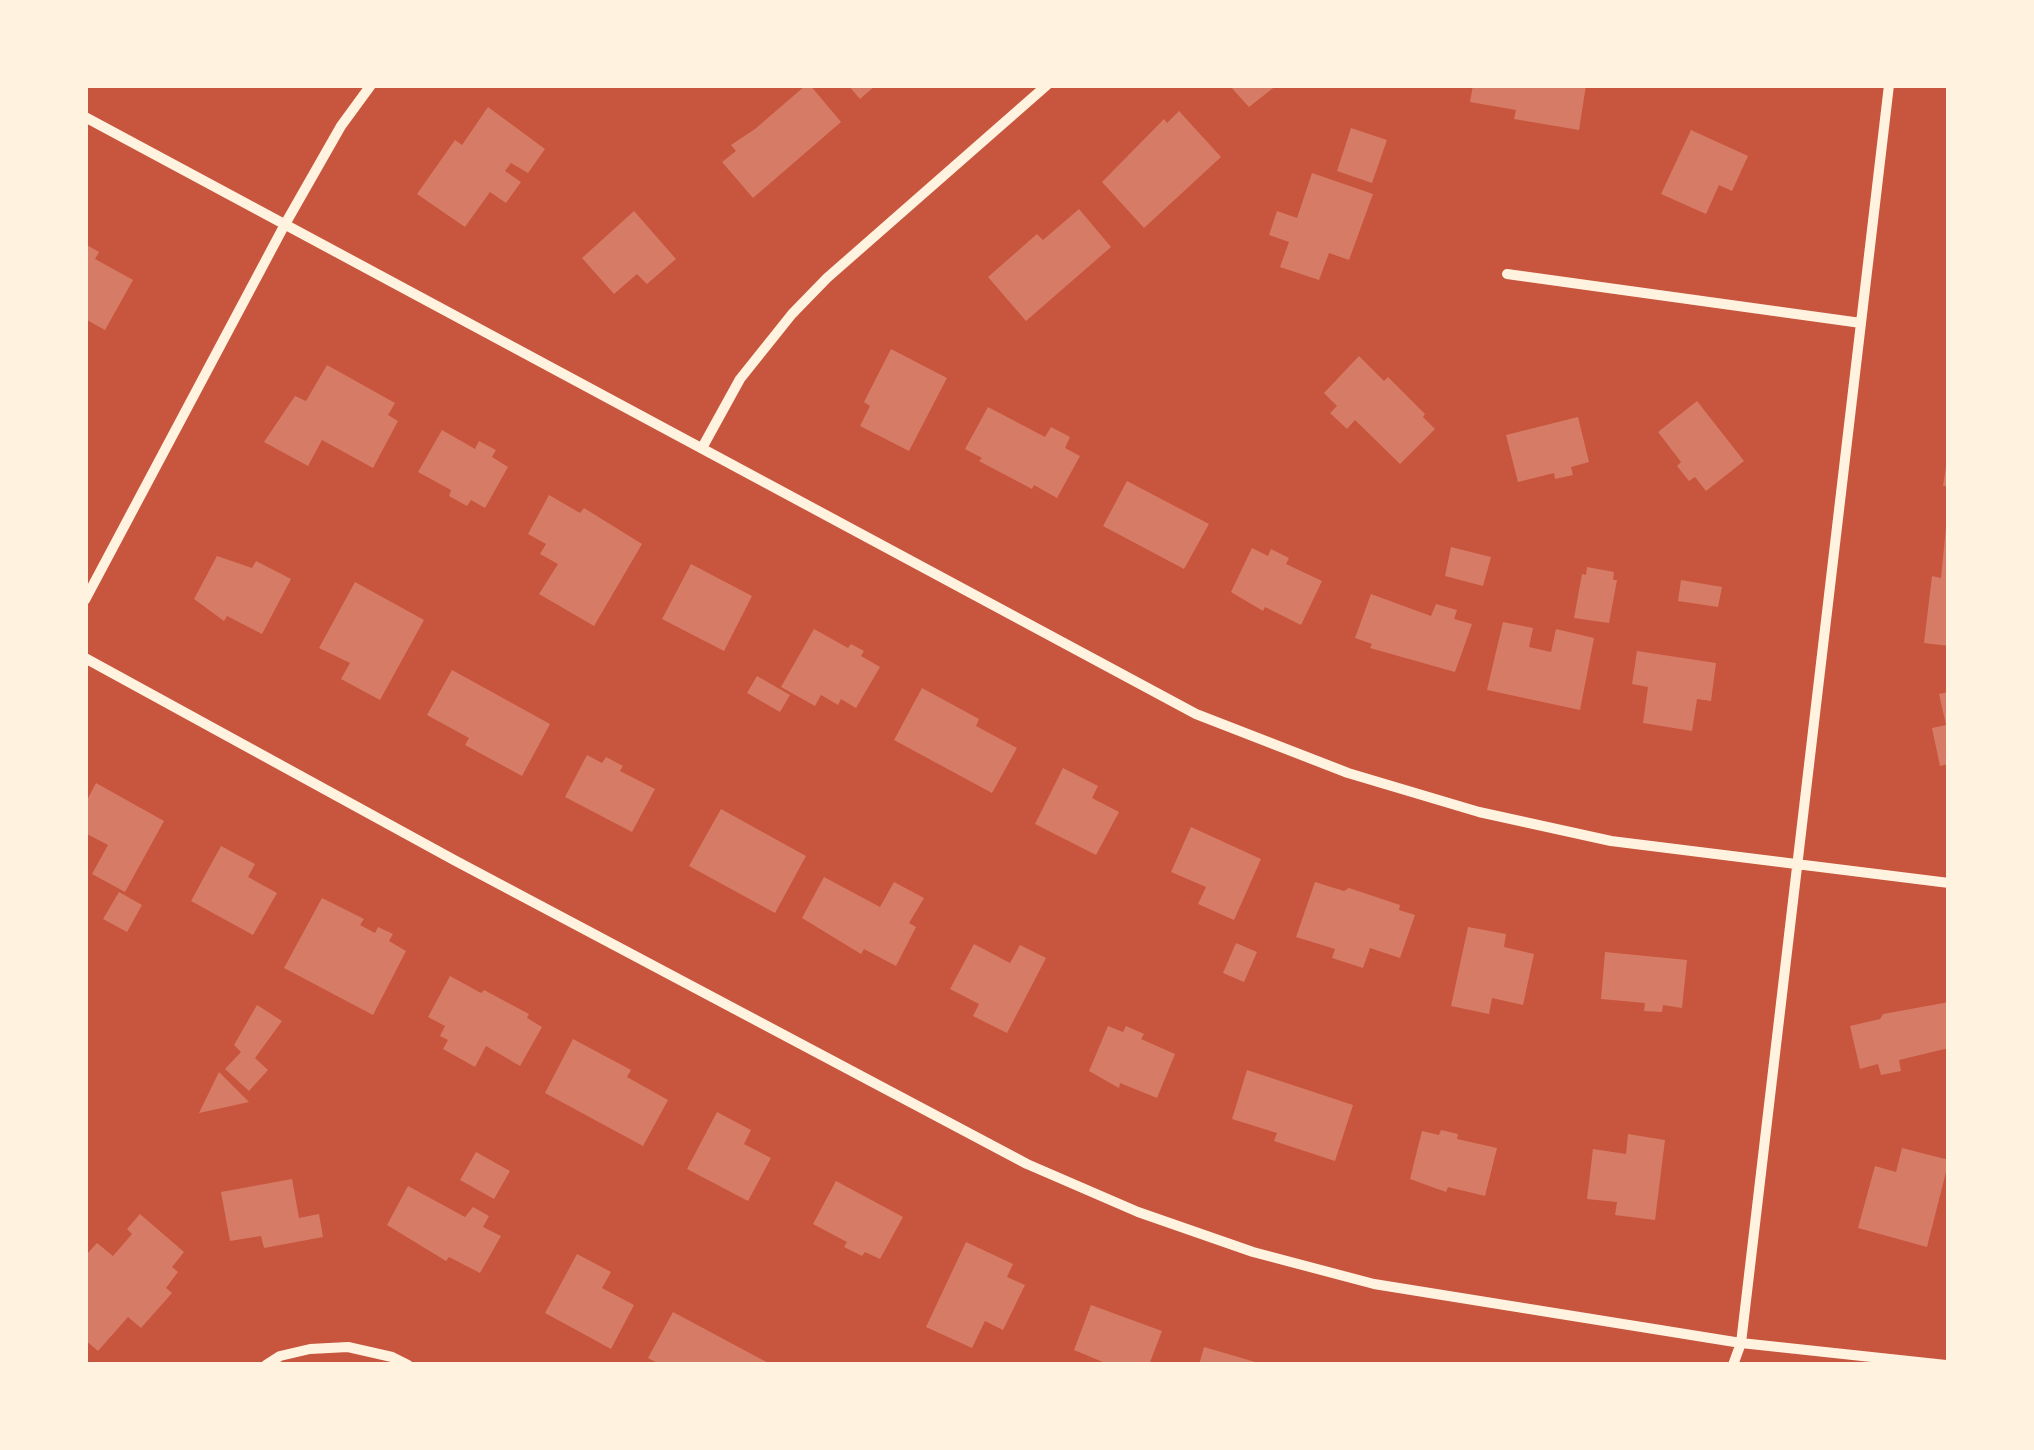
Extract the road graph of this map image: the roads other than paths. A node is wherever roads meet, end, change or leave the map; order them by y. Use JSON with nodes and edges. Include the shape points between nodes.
{"nodes":[{"id":1,"x":372,"y":85,"type":"edge"},
{"id":2,"x":1048,"y":85,"type":"edge"},
{"id":3,"x":1889,"y":85,"type":"edge"},
{"id":4,"x":85,"y":118,"type":"edge"},
{"id":5,"x":284,"y":226,"type":"junction"},
{"id":6,"x":1507,"y":274,"type":"dead end"},
{"id":7,"x":1861,"y":322,"type":"junction"},
{"id":8,"x":702,"y":448,"type":"junction"},
{"id":9,"x":85,"y":600,"type":"edge"},
{"id":10,"x":85,"y":658,"type":"edge"},
{"id":11,"x":1798,"y":866,"type":"junction"},
{"id":12,"x":1949,"y":883,"type":"edge"},
{"id":13,"x":1741,"y":1343,"type":"junction"},
{"id":14,"x":266,"y":1365,"type":"edge"},
{"id":15,"x":408,"y":1365,"type":"edge"},
{"id":16,"x":1734,"y":1365,"type":"edge"},
{"id":17,"x":1946,"y":1365,"type":"edge"}],
"edges":[{"from":1,"to":5,"type":"street"},
{"from":2,"to":8,"type":"street","via":[[792,314],[740,379]]},
{"from":3,"to":7,"type":"street"},
{"from":4,"to":5,"type":"street"},
{"from":5,"to":8,"type":"street"},
{"from":5,"to":9,"type":"street"},
{"from":6,"to":7,"type":"street"},
{"from":7,"to":11,"type":"street"},
{"from":8,"to":11,"type":"street","via":[[1196,714],[1348,772],[1479,812],[1611,841]]},
{"from":10,"to":13,"type":"street","via":[[1027,1164],[1138,1212],[1374,1284]]},
{"from":11,"to":12,"type":"street"},
{"from":11,"to":13,"type":"street"},
{"from":13,"to":16,"type":"street"},
{"from":13,"to":17,"type":"street"},
{"from":14,"to":15,"type":"street","via":[[310,1349],[348,1347]]}]}
